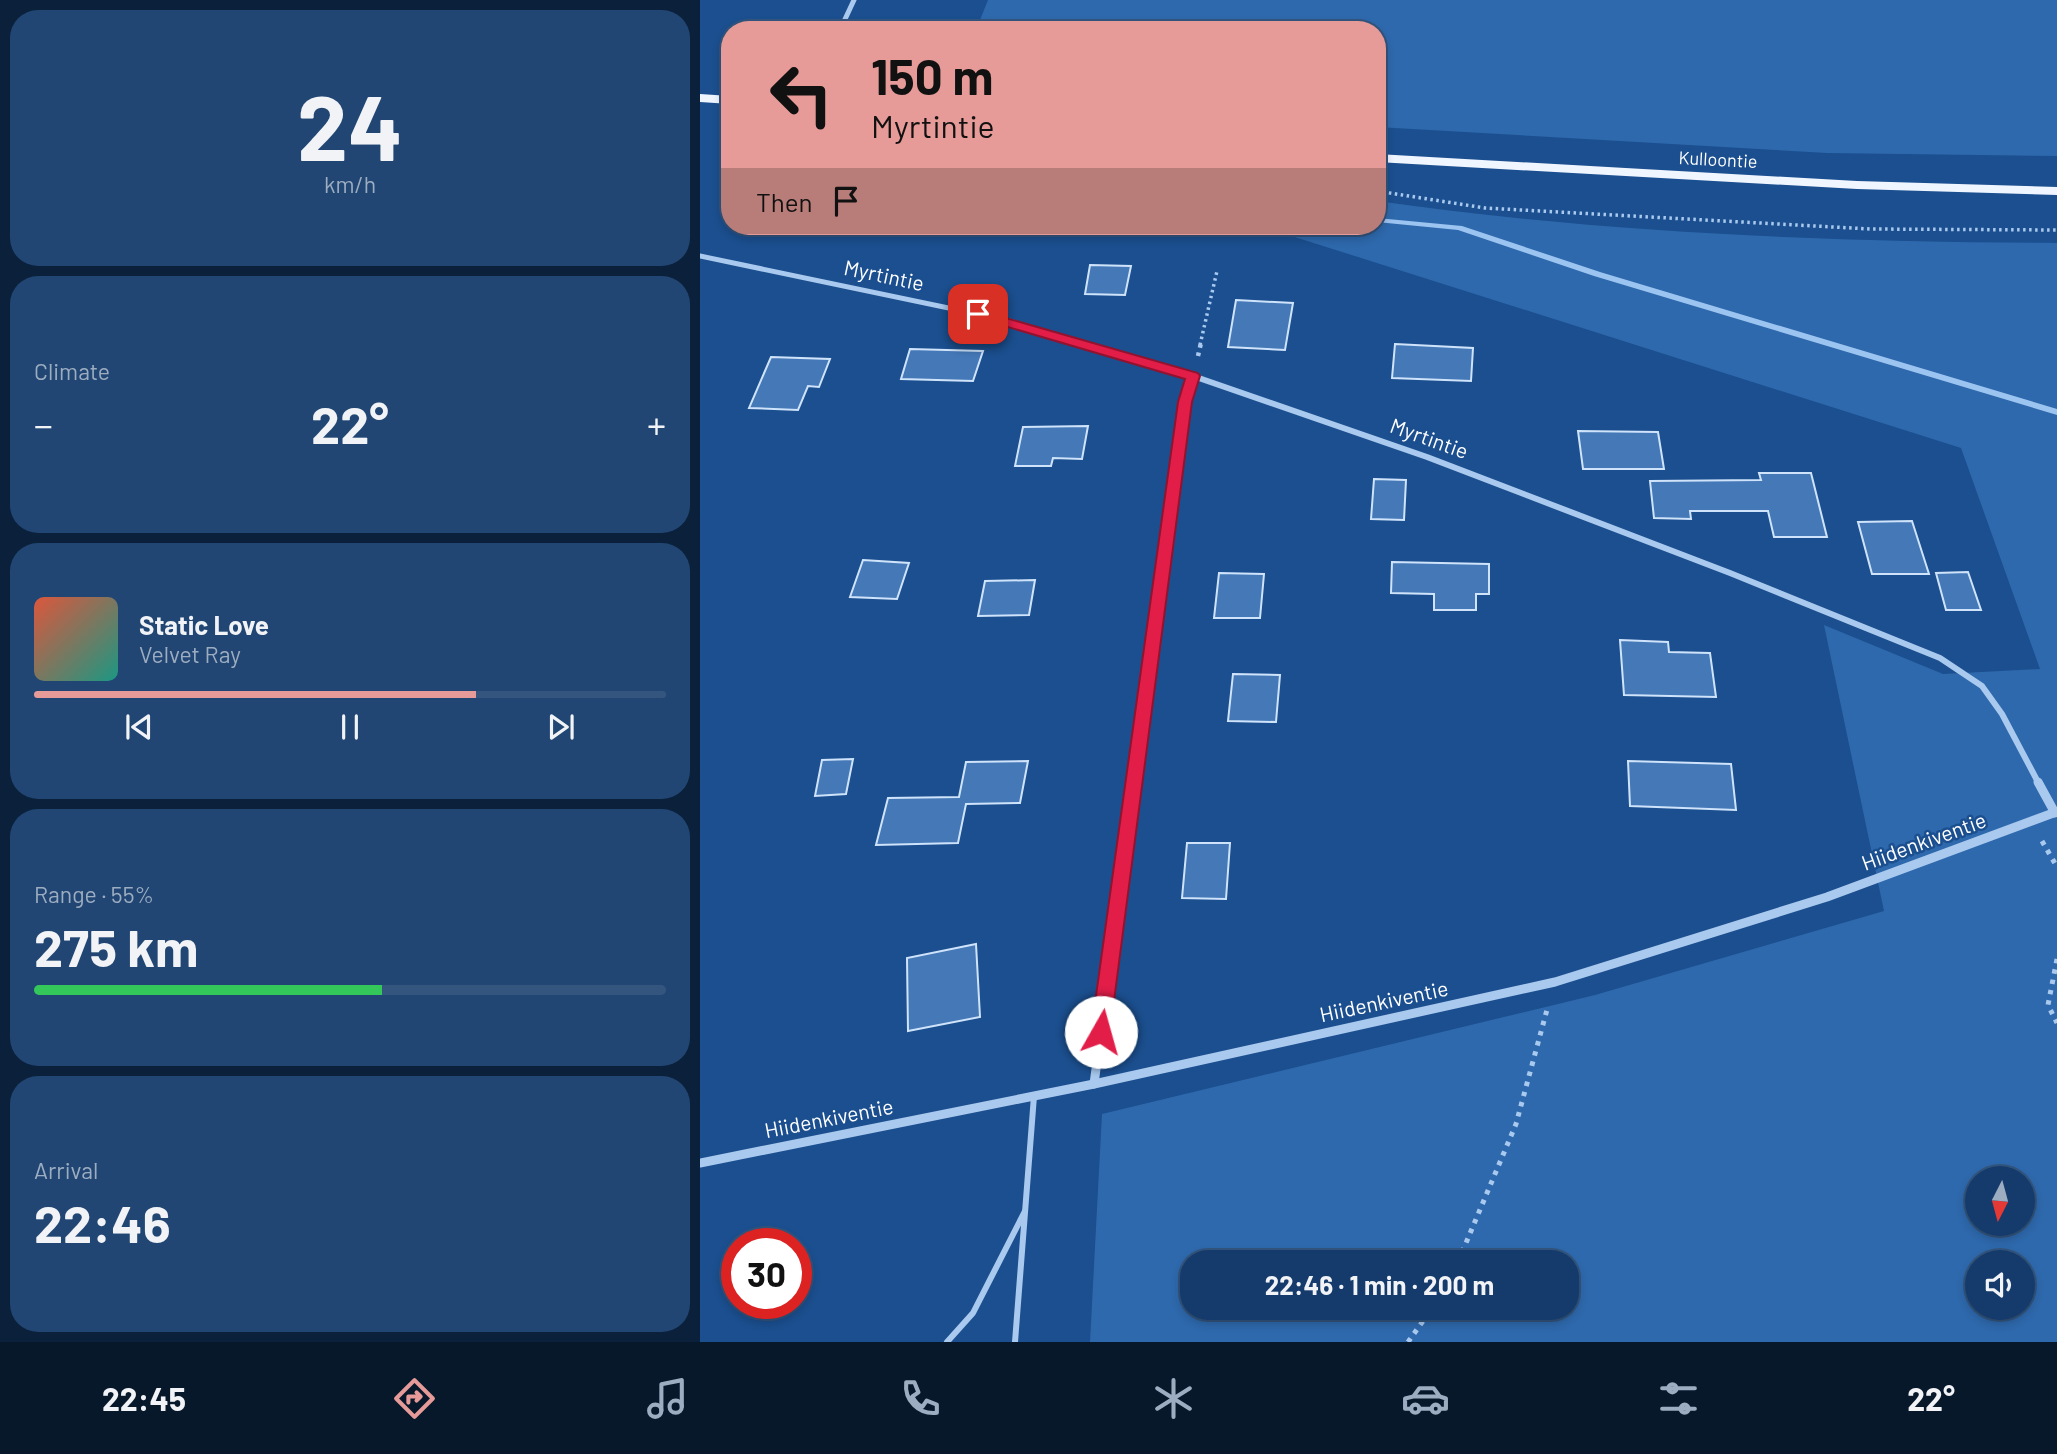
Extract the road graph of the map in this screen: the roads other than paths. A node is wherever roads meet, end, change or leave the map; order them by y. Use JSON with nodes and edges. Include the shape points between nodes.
{"nodes":[{"id":1,"x":854,"y":0,"type":"edge"},
{"id":2,"x":844,"y":21,"type":"edge"},
{"id":3,"x":700,"y":97,"type":"edge"},
{"id":4,"x":721,"y":99,"type":"edge"},
{"id":5,"x":1386,"y":159,"type":"edge"},
{"id":6,"x":2057,"y":191,"type":"edge"},
{"id":7,"x":700,"y":256,"type":"edge"},
{"id":8,"x":1193,"y":376,"type":"junction"},
{"id":9,"x":2056,"y":812,"type":"edge"},
{"id":10,"x":1094,"y":1084,"type":"junction"},
{"id":11,"x":1034,"y":1096,"type":"junction"},
{"id":12,"x":700,"y":1163,"type":"edge"},
{"id":13,"x":1027,"y":1208,"type":"junction"},
{"id":14,"x":947,"y":1342,"type":"edge"},
{"id":15,"x":1014,"y":1342,"type":"edge"}],
"edges":[{"from":1,"to":2,"type":"street"},
{"from":3,"to":4,"type":"main road"},
{"from":5,"to":6,"type":"main road","name":"Kulloontie","via":[[1857,185]]},
{"from":7,"to":8,"type":"street","name":"Myrtintie","via":[[1006,320]]},
{"from":8,"to":9,"type":"street","name":"Myrtintie","via":[[1440,462],[1940,658],[1982,686]]},
{"from":8,"to":10,"type":"street","via":[[1185,402],[1151,640]]},
{"from":9,"to":10,"type":"street","name":"Hiidenkiventie","via":[[1827,897],[1555,982]]},
{"from":10,"to":11,"type":"street","name":"Hiidenkiventie"},
{"from":11,"to":12,"type":"street","name":"Hiidenkiventie"},
{"from":11,"to":13,"type":"lane"},
{"from":13,"to":14,"type":"lane","via":[[973,1312]]},
{"from":13,"to":15,"type":"lane"}]}
